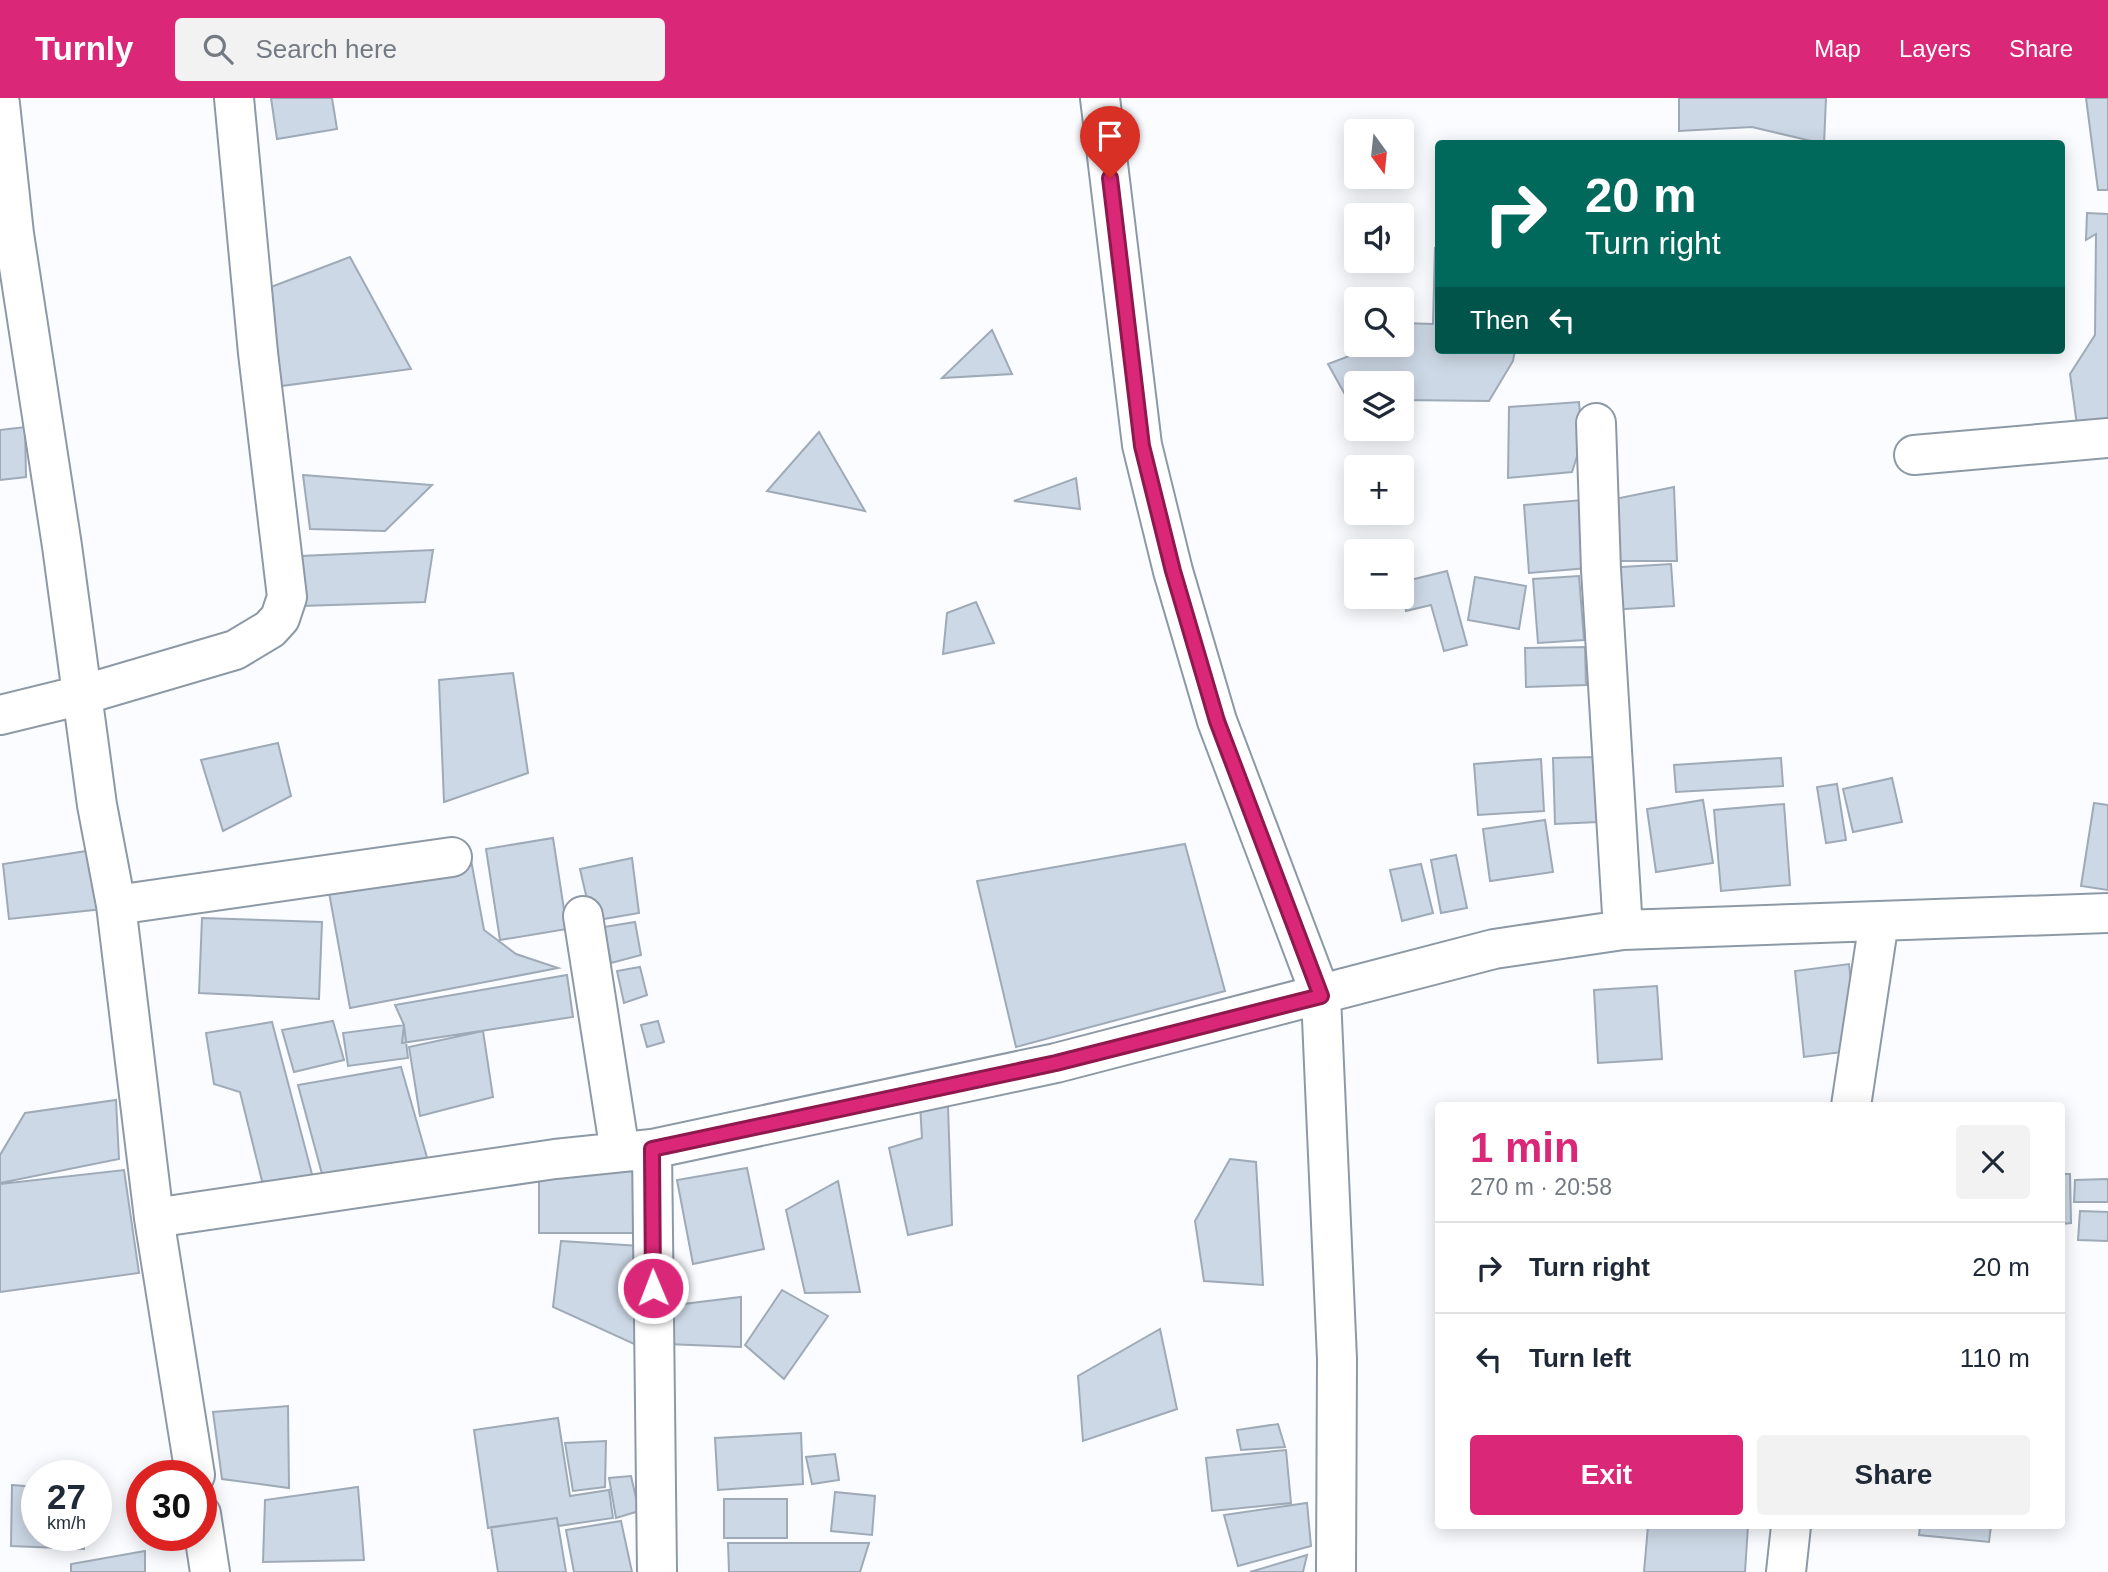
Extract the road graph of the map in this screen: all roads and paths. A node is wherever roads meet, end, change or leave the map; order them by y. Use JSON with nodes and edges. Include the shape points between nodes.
{"nodes":[{"id":1,"x":234,"y":98,"type":"edge"},
{"id":2,"x":1100,"y":98,"type":"edge"},
{"id":3,"x":0,"y":104,"type":"edge"},
{"id":4,"x":1596,"y":423,"type":"dead end"},
{"id":5,"x":2108,"y":438,"type":"edge"},
{"id":6,"x":1914,"y":456,"type":"dead end"},
{"id":7,"x":82,"y":695,"type":"junction"},
{"id":8,"x":0,"y":715,"type":"edge"},
{"id":9,"x":452,"y":857,"type":"dead end"},
{"id":10,"x":116,"y":905,"type":"junction"},
{"id":11,"x":2108,"y":913,"type":"edge"},
{"id":12,"x":583,"y":916,"type":"dead end"},
{"id":13,"x":1879,"y":922,"type":"junction"},
{"id":14,"x":1623,"y":930,"type":"junction"},
{"id":15,"x":1321,"y":996,"type":"junction"},
{"id":16,"x":1852,"y":1102,"type":"edge"},
{"id":17,"x":636,"y":1151,"type":"junction"},
{"id":18,"x":155,"y":1219,"type":"junction"},
{"id":19,"x":193,"y":1460,"type":"edge"},
{"id":20,"x":1791,"y":1529,"type":"edge"},
{"id":21,"x":207,"y":1551,"type":"edge"},
{"id":22,"x":210,"y":1572,"type":"edge"},
{"id":23,"x":657,"y":1572,"type":"edge"},
{"id":24,"x":1336,"y":1572,"type":"edge"},
{"id":25,"x":1786,"y":1572,"type":"edge"}],
"edges":[{"from":1,"to":7,"type":"street","via":[[287,597],[280,618],[270,629],[235,650]]},
{"from":2,"to":15,"type":"street","via":[[1142,446],[1217,721]]},
{"from":3,"to":7,"type":"street","via":[[14,234]]},
{"from":4,"to":14,"type":"street"},
{"from":5,"to":6,"type":"street"},
{"from":7,"to":8,"type":"street"},
{"from":7,"to":10,"type":"street"},
{"from":9,"to":10,"type":"street"},
{"from":10,"to":18,"type":"street"},
{"from":11,"to":13,"type":"street"},
{"from":12,"to":17,"type":"street"},
{"from":13,"to":14,"type":"street"},
{"from":13,"to":16,"type":"street"},
{"from":14,"to":15,"type":"street","via":[[1494,949]]},
{"from":15,"to":17,"type":"street","via":[[1056,1063]]},
{"from":15,"to":24,"type":"street","via":[[1337,1359]]},
{"from":17,"to":18,"type":"street"},
{"from":17,"to":23,"type":"street"},
{"from":18,"to":19,"type":"street"},
{"from":20,"to":25,"type":"street"},
{"from":21,"to":22,"type":"street"}]}
